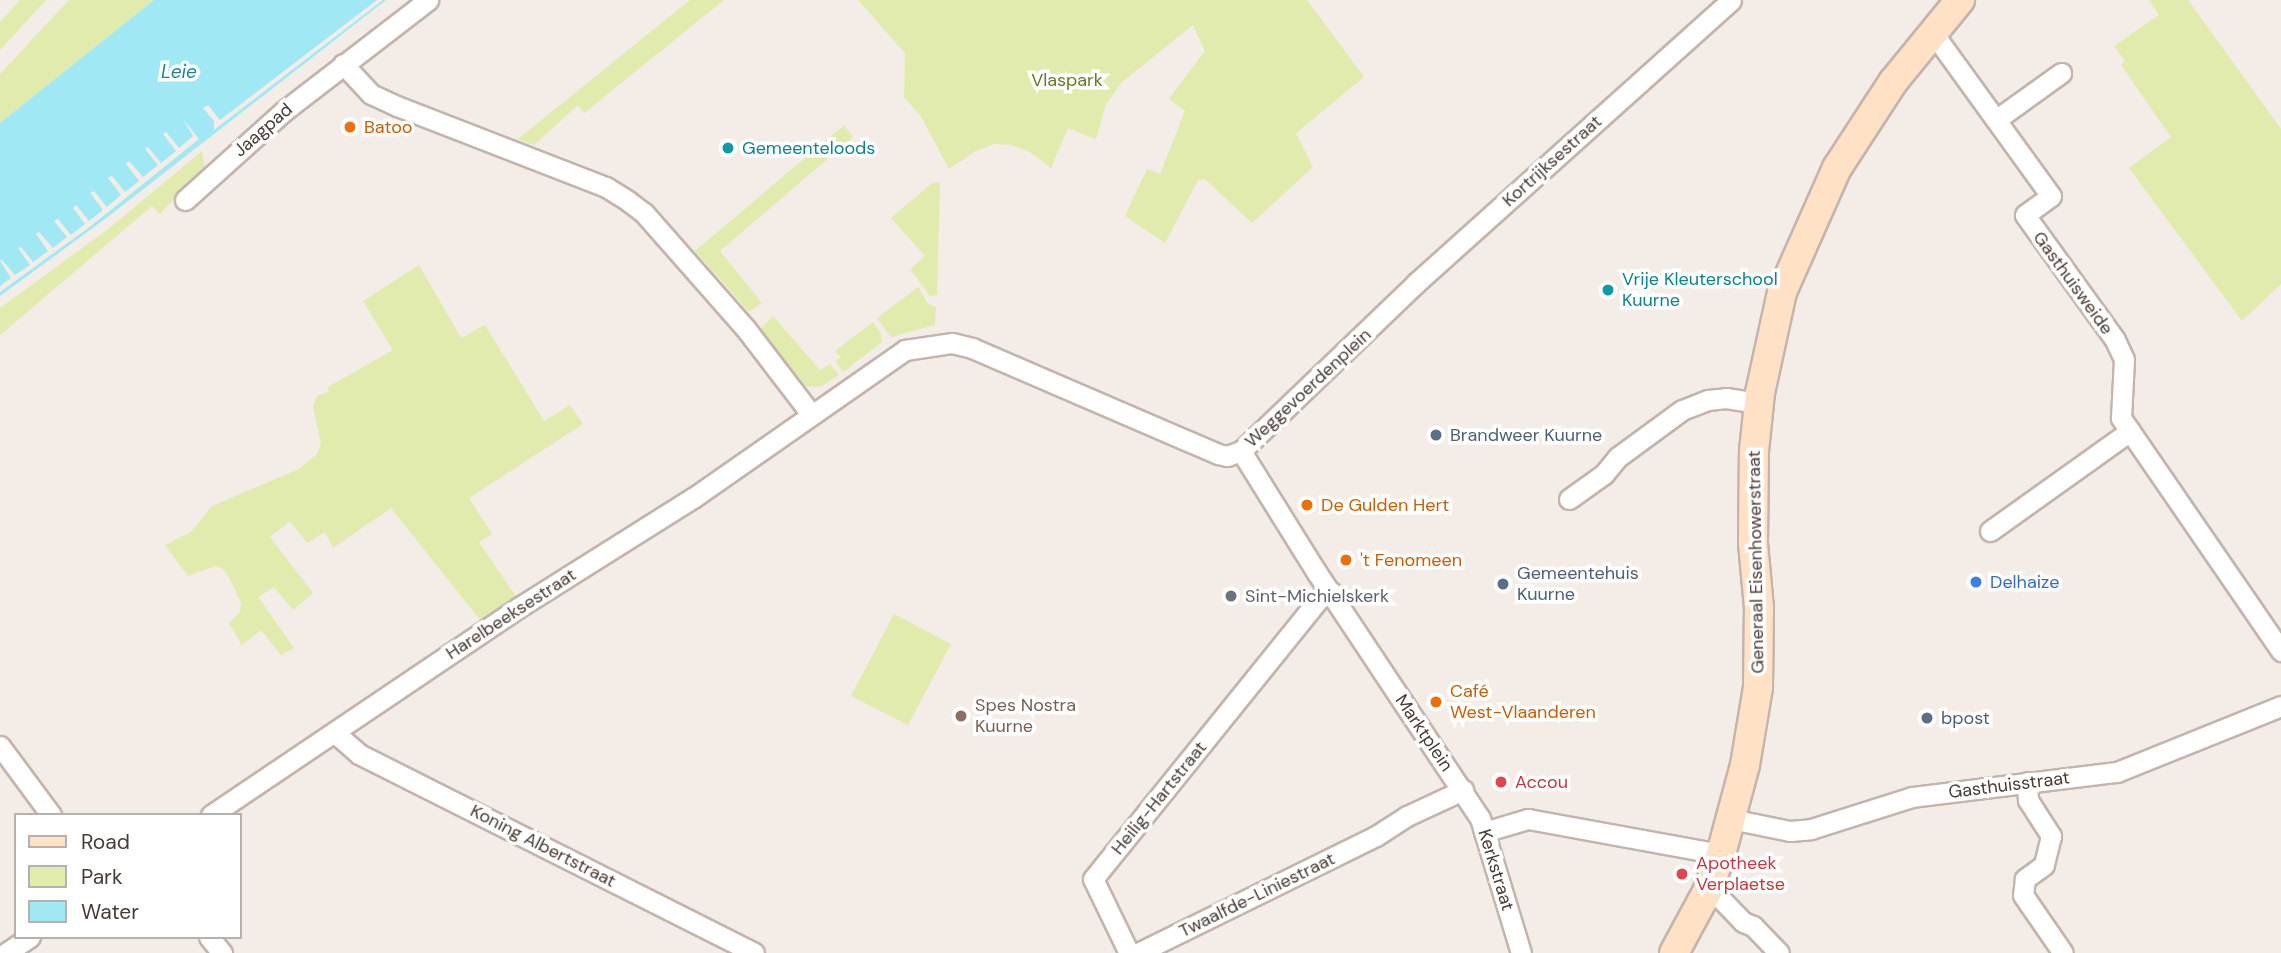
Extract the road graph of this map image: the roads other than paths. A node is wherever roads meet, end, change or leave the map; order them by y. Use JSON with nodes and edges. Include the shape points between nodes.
{"nodes":[{"id":1,"x":428,"y":0,"type":"edge"},
{"id":2,"x":1731,"y":0,"type":"edge"},
{"id":3,"x":1960,"y":0,"type":"edge"},
{"id":4,"x":1933,"y":33,"type":"junction"},
{"id":5,"x":344,"y":64,"type":"junction"},
{"id":6,"x":2061,"y":73,"type":"dead end"},
{"id":7,"x":1997,"y":119,"type":"junction"},
{"id":8,"x":185,"y":200,"type":"dead end"},
{"id":9,"x":1376,"y":325,"type":"joint"},
{"id":10,"x":1758,"y":403,"type":"junction"},
{"id":11,"x":811,"y":414,"type":"junction"},
{"id":12,"x":2130,"y":431,"type":"junction"},
{"id":13,"x":1234,"y":454,"type":"junction"},
{"id":14,"x":1569,"y":499,"type":"dead end"},
{"id":15,"x":1990,"y":531,"type":"dead end"},
{"id":16,"x":1331,"y":592,"type":"junction"},
{"id":17,"x":2281,"y":651,"type":"edge"},
{"id":18,"x":2281,"y":706,"type":"edge"},
{"id":19,"x":335,"y":733,"type":"junction"},
{"id":20,"x":0,"y":746,"type":"edge"},
{"id":21,"x":2027,"y":782,"type":"junction"},
{"id":22,"x":1463,"y":790,"type":"junction"},
{"id":23,"x":50,"y":813,"type":"edge"},
{"id":24,"x":214,"y":813,"type":"edge"},
{"id":25,"x":1731,"y":819,"type":"junction"},
{"id":26,"x":1484,"y":832,"type":"junction"},
{"id":27,"x":1376,"y":836,"type":"joint"},
{"id":28,"x":1721,"y":854,"type":"junction"},
{"id":29,"x":1707,"y":892,"type":"junction"},
{"id":30,"x":27,"y":939,"type":"edge"},
{"id":31,"x":211,"y":939,"type":"edge"},
{"id":32,"x":6,"y":953,"type":"edge"},
{"id":33,"x":222,"y":953,"type":"edge"},
{"id":34,"x":754,"y":953,"type":"edge"},
{"id":35,"x":1129,"y":953,"type":"edge"},
{"id":36,"x":1138,"y":953,"type":"edge"},
{"id":37,"x":1521,"y":953,"type":"edge"},
{"id":38,"x":1674,"y":953,"type":"edge"},
{"id":39,"x":1779,"y":953,"type":"edge"},
{"id":40,"x":2063,"y":953,"type":"edge"}],
"edges":[{"from":1,"to":5,"type":"street","name":"Jaagpad"},
{"from":2,"to":9,"type":"street","name":"Kortrijksestraat","via":[[1416,283]]},
{"from":3,"to":4,"type":"street","name":"Generaal Eisenhowerstraat"},
{"from":4,"to":7,"type":"street","name":"Gasthuisweide"},
{"from":4,"to":10,"type":"street","name":"Generaal Eisenhowerstraat","via":[[1865,124],[1803,239],[1782,292]]},
{"from":5,"to":8,"type":"street","name":"Jaagpad","via":[[267,125]]},
{"from":5,"to":11,"type":"street","via":[[371,94],[606,187],[628,201],[644,213],[738,320]]},
{"from":6,"to":7,"type":"street"},
{"from":7,"to":12,"type":"street","name":"Gasthuisweide","via":[[2051,196],[2025,215],[2124,359],[2121,418]]},
{"from":9,"to":13,"type":"street","name":"Weggevoerdenplein"},
{"from":10,"to":14,"type":"street","via":[[1726,398],[1682,410]]},
{"from":10,"to":25,"type":"street","name":"Generaal Eisenhowerstraat","via":[[1753,543],[1759,608],[1758,687]]},
{"from":11,"to":13,"type":"street","name":"Harelbeeksestraat","via":[[905,350],[952,344],[972,348],[1177,438]]},
{"from":11,"to":19,"type":"street","name":"Harelbeeksestraat","via":[[693,498],[518,608]]},
{"from":12,"to":15,"type":"street"},
{"from":12,"to":17,"type":"street","name":"Gasthuisweide"},
{"from":13,"to":16,"type":"street","name":"Marktplein","via":[[1240,469],[1253,475]]},
{"from":16,"to":22,"type":"street","name":"Marktplein"},
{"from":16,"to":35,"type":"street","name":"Heilig-Hartstraat","via":[[1320,599],[1093,879]]},
{"from":18,"to":21,"type":"street","name":"Gasthuisstraat","via":[[2118,772]]},
{"from":19,"to":24,"type":"street","name":"Harelbeeksestraat"},
{"from":19,"to":34,"type":"street","name":"Koning Albertstraat","via":[[359,754]]},
{"from":20,"to":23,"type":"street"},
{"from":21,"to":25,"type":"street","name":"Gasthuisstraat","via":[[1912,797],[1811,829],[1790,831]]},
{"from":21,"to":40,"type":"street","via":[[2028,800],[2051,836],[2044,865],[2025,879],[2023,895]]},
{"from":22,"to":26,"type":"street","name":"Kerkstraat"},
{"from":22,"to":27,"type":"street","name":"Marktplein"},
{"from":25,"to":28,"type":"street","name":"Generaal Eisenhowerstraat"},
{"from":26,"to":28,"type":"street","via":[[1528,819]]},
{"from":26,"to":37,"type":"street","name":"Kerkstraat"},
{"from":27,"to":36,"type":"street","name":"Twaalfde-Liniestraat"},
{"from":28,"to":29,"type":"street","name":"Generaal Eisenhowerstraat"},
{"from":29,"to":38,"type":"street","name":"Generaal Eisenhowerstraat"},
{"from":29,"to":39,"type":"street","via":[[1720,898]]},
{"from":30,"to":32,"type":"street"},
{"from":31,"to":33,"type":"street"}]}
